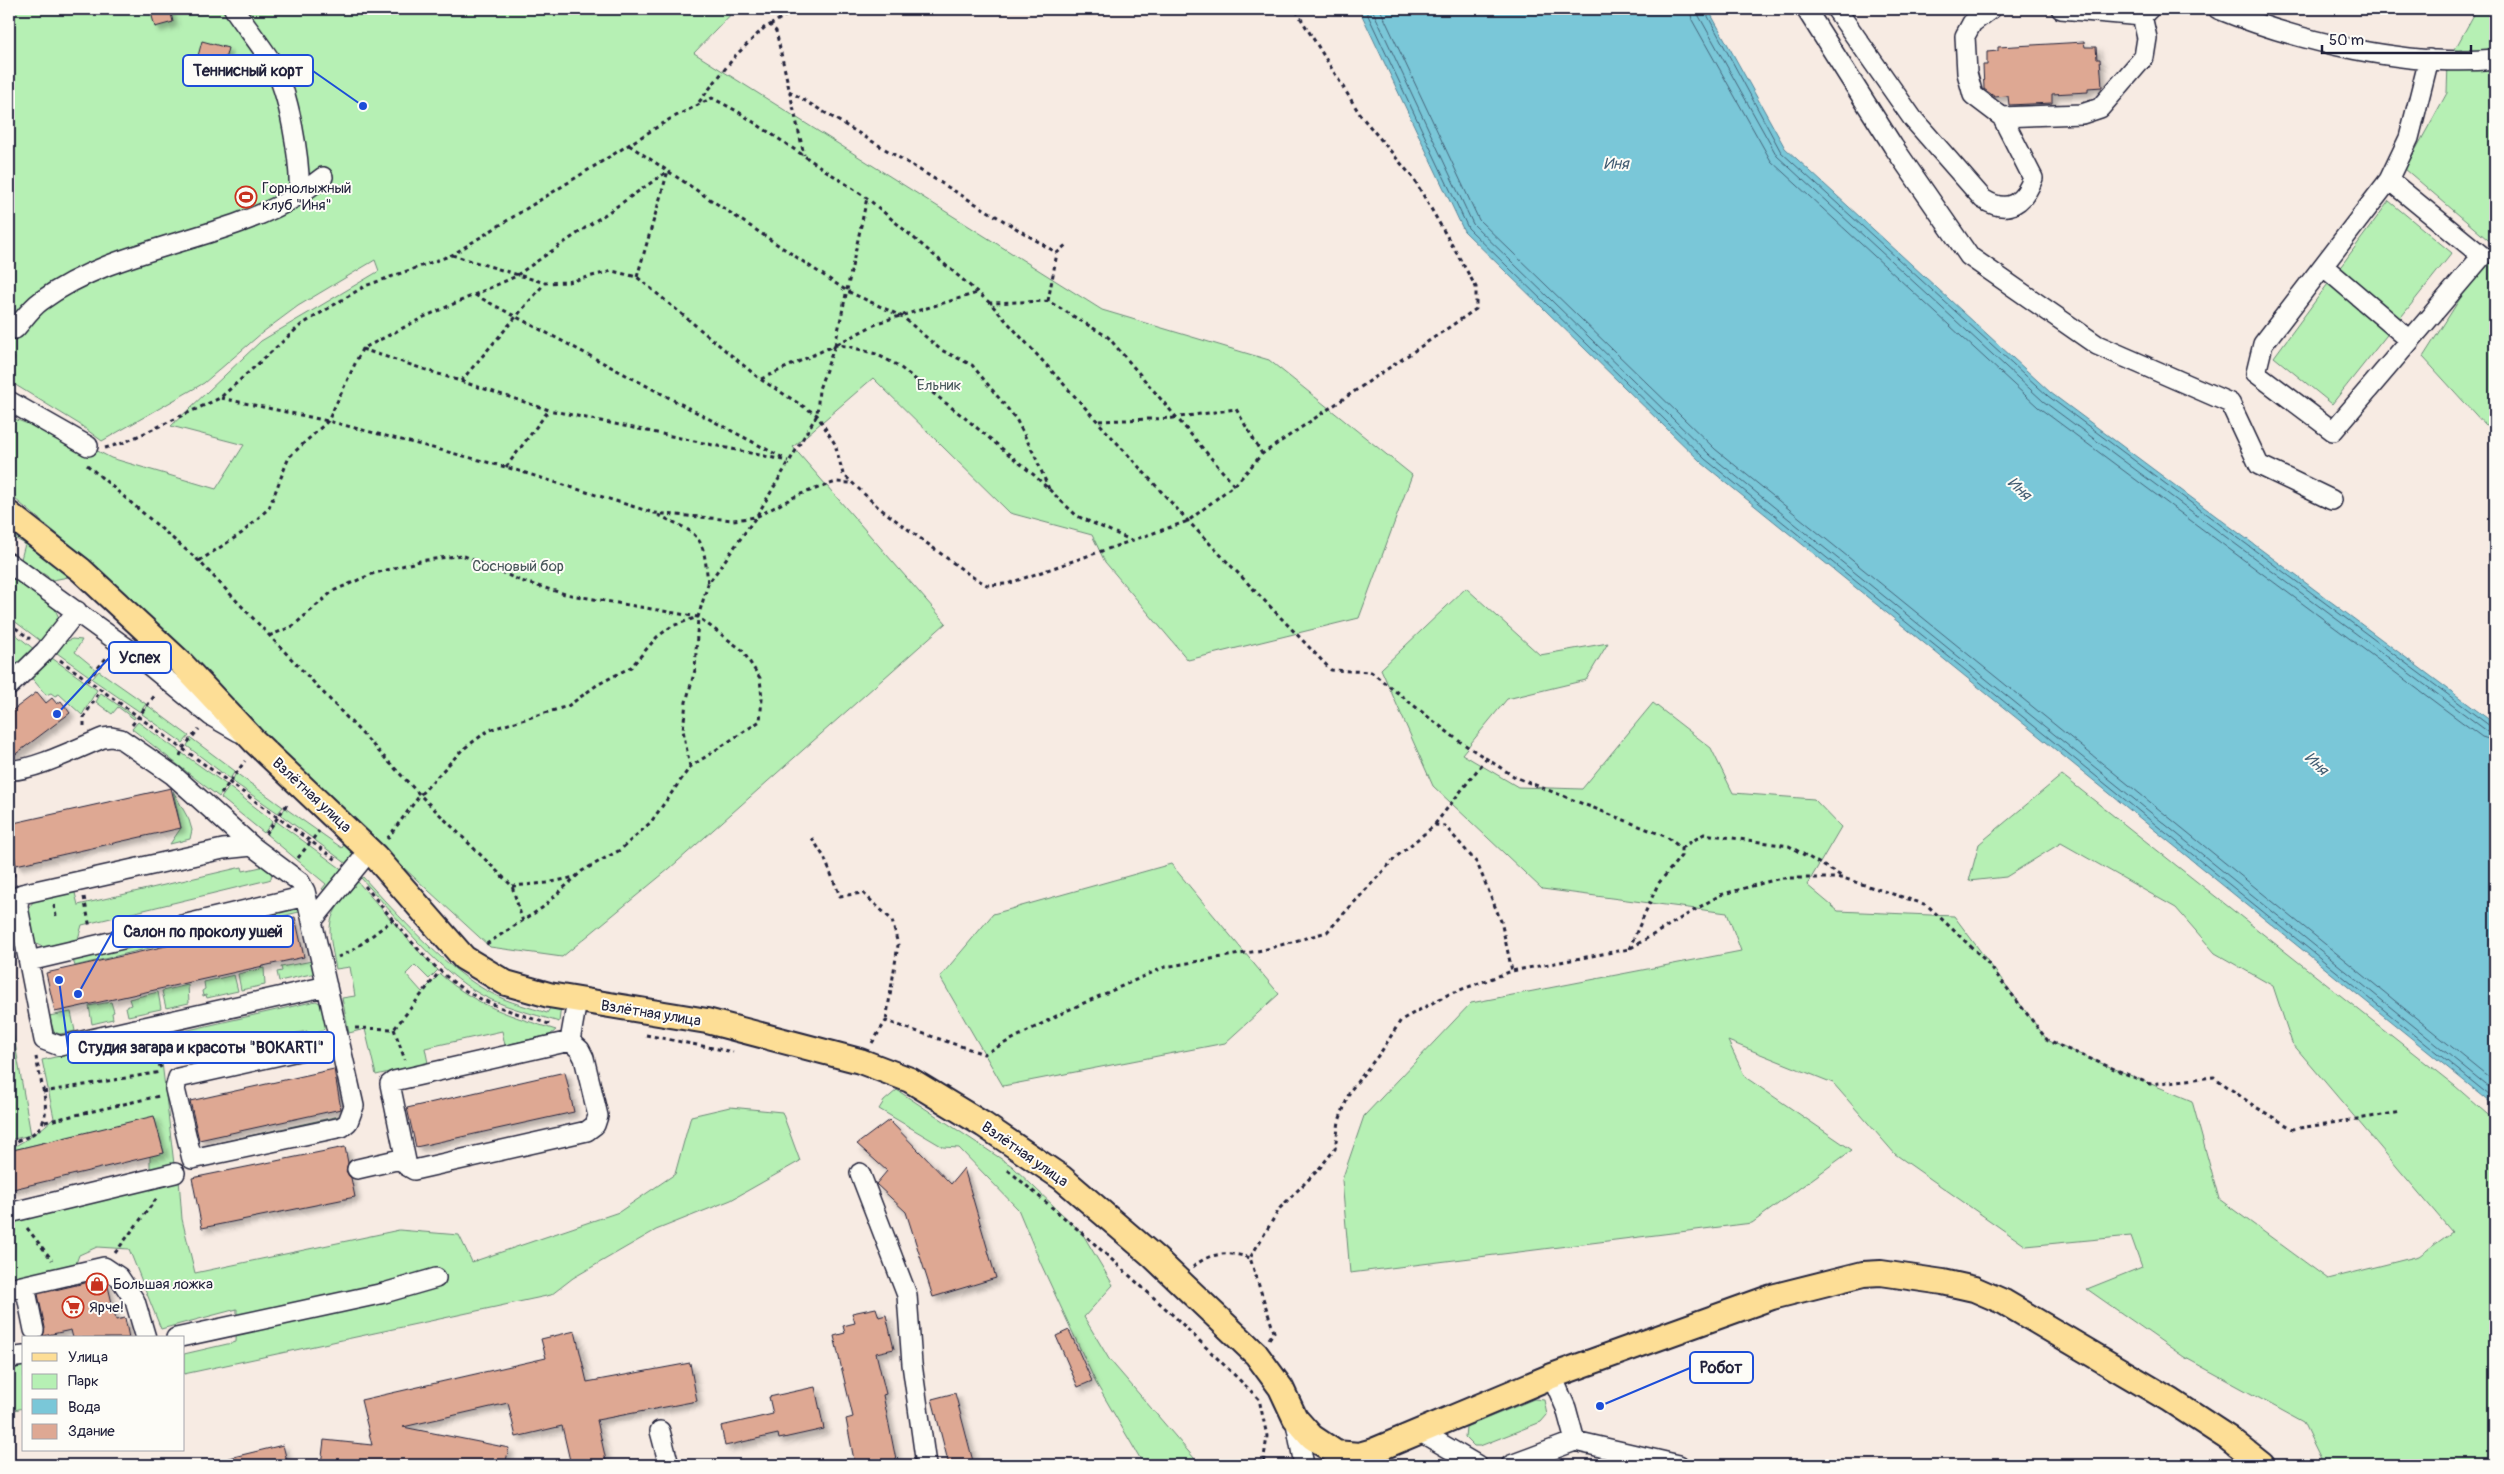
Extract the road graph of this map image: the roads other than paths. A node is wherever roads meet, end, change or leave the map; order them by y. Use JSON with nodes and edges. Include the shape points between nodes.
{"nodes":[{"id":1,"x":234,"y":9,"type":"edge"},
{"id":2,"x":1806,"y":9,"type":"edge"},
{"id":3,"x":1836,"y":9,"type":"edge"},
{"id":4,"x":1991,"y":9,"type":"edge"},
{"id":5,"x":2061,"y":9,"type":"edge"},
{"id":6,"x":2218,"y":9,"type":"edge"},
{"id":7,"x":2145,"y":12,"type":"edge"},
{"id":8,"x":2251,"y":14,"type":"edge"},
{"id":9,"x":2429,"y":59,"type":"junction"},
{"id":10,"x":2495,"y":59,"type":"edge"},
{"id":11,"x":2002,"y":117,"type":"junction"},
{"id":12,"x":323,"y":176,"type":"dead end"},
{"id":13,"x":2389,"y":180,"type":"junction"},
{"id":14,"x":299,"y":195,"type":"junction"},
{"id":15,"x":2323,"y":266,"type":"junction"},
{"id":16,"x":11,"y":331,"type":"edge"},
{"id":17,"x":2410,"y":340,"type":"junction"},
{"id":18,"x":9,"y":401,"type":"edge"},
{"id":19,"x":88,"y":446,"type":"road end"},
{"id":20,"x":2332,"y":500,"type":"dead end"},
{"id":21,"x":9,"y":514,"type":"edge"},
{"id":22,"x":9,"y":563,"type":"edge"},
{"id":23,"x":77,"y":611,"type":"junction"},
{"id":24,"x":9,"y":686,"type":"edge"},
{"id":25,"x":256,"y":742,"type":"junction"},
{"id":26,"x":9,"y":770,"type":"edge"},
{"id":27,"x":252,"y":846,"type":"junction"},
{"id":28,"x":373,"y":853,"type":"junction"},
{"id":29,"x":306,"y":896,"type":"junction"},
{"id":30,"x":312,"y":921,"type":"junction"},
{"id":31,"x":29,"y":961,"type":"junction"},
{"id":32,"x":327,"y":986,"type":"junction"},
{"id":33,"x":576,"y":1000,"type":"junction"},
{"id":34,"x":338,"y":1035,"type":"junction"},
{"id":35,"x":570,"y":1036,"type":"junction"},
{"id":36,"x":405,"y":1158,"type":"junction"},
{"id":37,"x":356,"y":1169,"type":"dead end"},
{"id":38,"x":175,"y":1173,"type":"road end"},
{"id":39,"x":860,"y":1173,"type":"dead end"},
{"id":40,"x":12,"y":1212,"type":"edge"},
{"id":41,"x":436,"y":1278,"type":"dead end"},
{"id":42,"x":17,"y":1288,"type":"edge"},
{"id":43,"x":34,"y":1330,"type":"dead end"},
{"id":44,"x":145,"y":1336,"type":"edge"},
{"id":45,"x":185,"y":1336,"type":"edge"},
{"id":46,"x":22,"y":1356,"type":"edge"},
{"id":47,"x":9,"y":1358,"type":"edge"},
{"id":48,"x":1552,"y":1376,"type":"junction"},
{"id":49,"x":1295,"y":1418,"type":"junction"},
{"id":50,"x":1419,"y":1430,"type":"junction"},
{"id":51,"x":660,"y":1431,"type":"dead end"},
{"id":52,"x":1575,"y":1441,"type":"junction"},
{"id":53,"x":1628,"y":1459,"type":"edge"},
{"id":54,"x":1350,"y":1460,"type":"edge"},
{"id":55,"x":670,"y":1465,"type":"edge"},
{"id":56,"x":926,"y":1465,"type":"edge"},
{"id":57,"x":1304,"y":1465,"type":"edge"},
{"id":58,"x":1477,"y":1465,"type":"edge"},
{"id":59,"x":1511,"y":1465,"type":"edge"},
{"id":60,"x":1679,"y":1465,"type":"edge"},
{"id":61,"x":2262,"y":1465,"type":"edge"}],
"edges":[{"from":1,"to":14,"type":"street","via":[[273,64],[293,134]]},
{"from":2,"to":20,"type":"street","via":[[1893,146],[1969,256],[2097,345],[2230,403],[2259,465]]},
{"from":3,"to":11,"type":"street","via":[[1913,119],[1983,199],[1994,206],[2020,202],[2033,178]]},
{"from":4,"to":11,"type":"street","via":[[1972,23],[1965,36],[1967,73],[1972,95]]},
{"from":5,"to":7,"type":"street"},
{"from":6,"to":8,"type":"street"},
{"from":7,"to":11,"type":"street","via":[[2147,38],[2144,57],[2100,108],[2082,114]]},
{"from":8,"to":9,"type":"street","via":[[2363,52]]},
{"from":9,"to":10,"type":"street"},
{"from":9,"to":13,"type":"street","via":[[2409,138]]},
{"from":12,"to":14,"type":"street"},
{"from":13,"to":15,"type":"street"},
{"from":13,"to":17,"type":"street","via":[[2482,256]]},
{"from":14,"to":16,"type":"street","via":[[257,217],[137,255],[84,276],[40,302]]},
{"from":15,"to":17,"type":"street"},
{"from":15,"to":17,"type":"street","via":[[2263,344],[2256,373],[2333,431]]},
{"from":18,"to":19,"type":"street"},
{"from":21,"to":25,"type":"main road","name":"Взлётная улица","via":[[81,570],[182,662]]},
{"from":22,"to":23,"type":"street"},
{"from":23,"to":24,"type":"street"},
{"from":23,"to":25,"type":"street","via":[[211,716]]},
{"from":25,"to":28,"type":"main road","name":"Взлётная улица"},
{"from":26,"to":27,"type":"street","via":[[33,765],[111,737],[121,739],[173,775]]},
{"from":27,"to":29,"type":"street","via":[[300,882]]},
{"from":27,"to":31,"type":"street","via":[[223,849],[27,892],[18,897]]},
{"from":28,"to":30,"type":"street","via":[[352,872]]},
{"from":28,"to":33,"type":"main road","name":"Взлётная улица","via":[[464,958],[506,982]]},
{"from":29,"to":30,"type":"street"},
{"from":29,"to":31,"type":"street"},
{"from":30,"to":32,"type":"street"},
{"from":31,"to":32,"type":"street","via":[[42,1035],[46,1042],[60,1046]]},
{"from":32,"to":34,"type":"street"},
{"from":33,"to":35,"type":"street"},
{"from":33,"to":49,"type":"main road","name":"Взлётная улица","via":[[707,1021],[860,1061],[910,1080],[1000,1135],[1062,1178],[1256,1354],[1281,1388]]},
{"from":34,"to":34,"type":"street","via":[[354,1106],[348,1122],[342,1127],[192,1159],[176,1092],[178,1078]]},
{"from":35,"to":36,"type":"street","via":[[394,1081],[390,1088]]},
{"from":35,"to":36,"type":"street","via":[[584,1058],[598,1116],[595,1125],[587,1131],[414,1170],[407,1166]]},
{"from":36,"to":37,"type":"street"},
{"from":38,"to":40,"type":"street"},
{"from":39,"to":56,"type":"street","via":[[907,1294],[912,1364]]},
{"from":41,"to":45,"type":"street","via":[[384,1293]]},
{"from":42,"to":43,"type":"street"},
{"from":42,"to":44,"type":"street","via":[[104,1267],[119,1277],[135,1301]]},
{"from":46,"to":47,"type":"street"},
{"from":48,"to":50,"type":"main road"},
{"from":48,"to":52,"type":"street","via":[[1566,1408]]},
{"from":48,"to":61,"type":"main road","via":[[1806,1287],[1863,1274],[1904,1275],[1974,1289],[2004,1302],[2170,1400]]},
{"from":49,"to":54,"type":"main road","via":[[1326,1449]]},
{"from":49,"to":57,"type":"street","name":"Взлётная улица"},
{"from":50,"to":54,"type":"main road"},
{"from":50,"to":58,"type":"street"},
{"from":51,"to":55,"type":"street"},
{"from":52,"to":53,"type":"street"},
{"from":52,"to":59,"type":"street"},
{"from":53,"to":60,"type":"street"}]}
